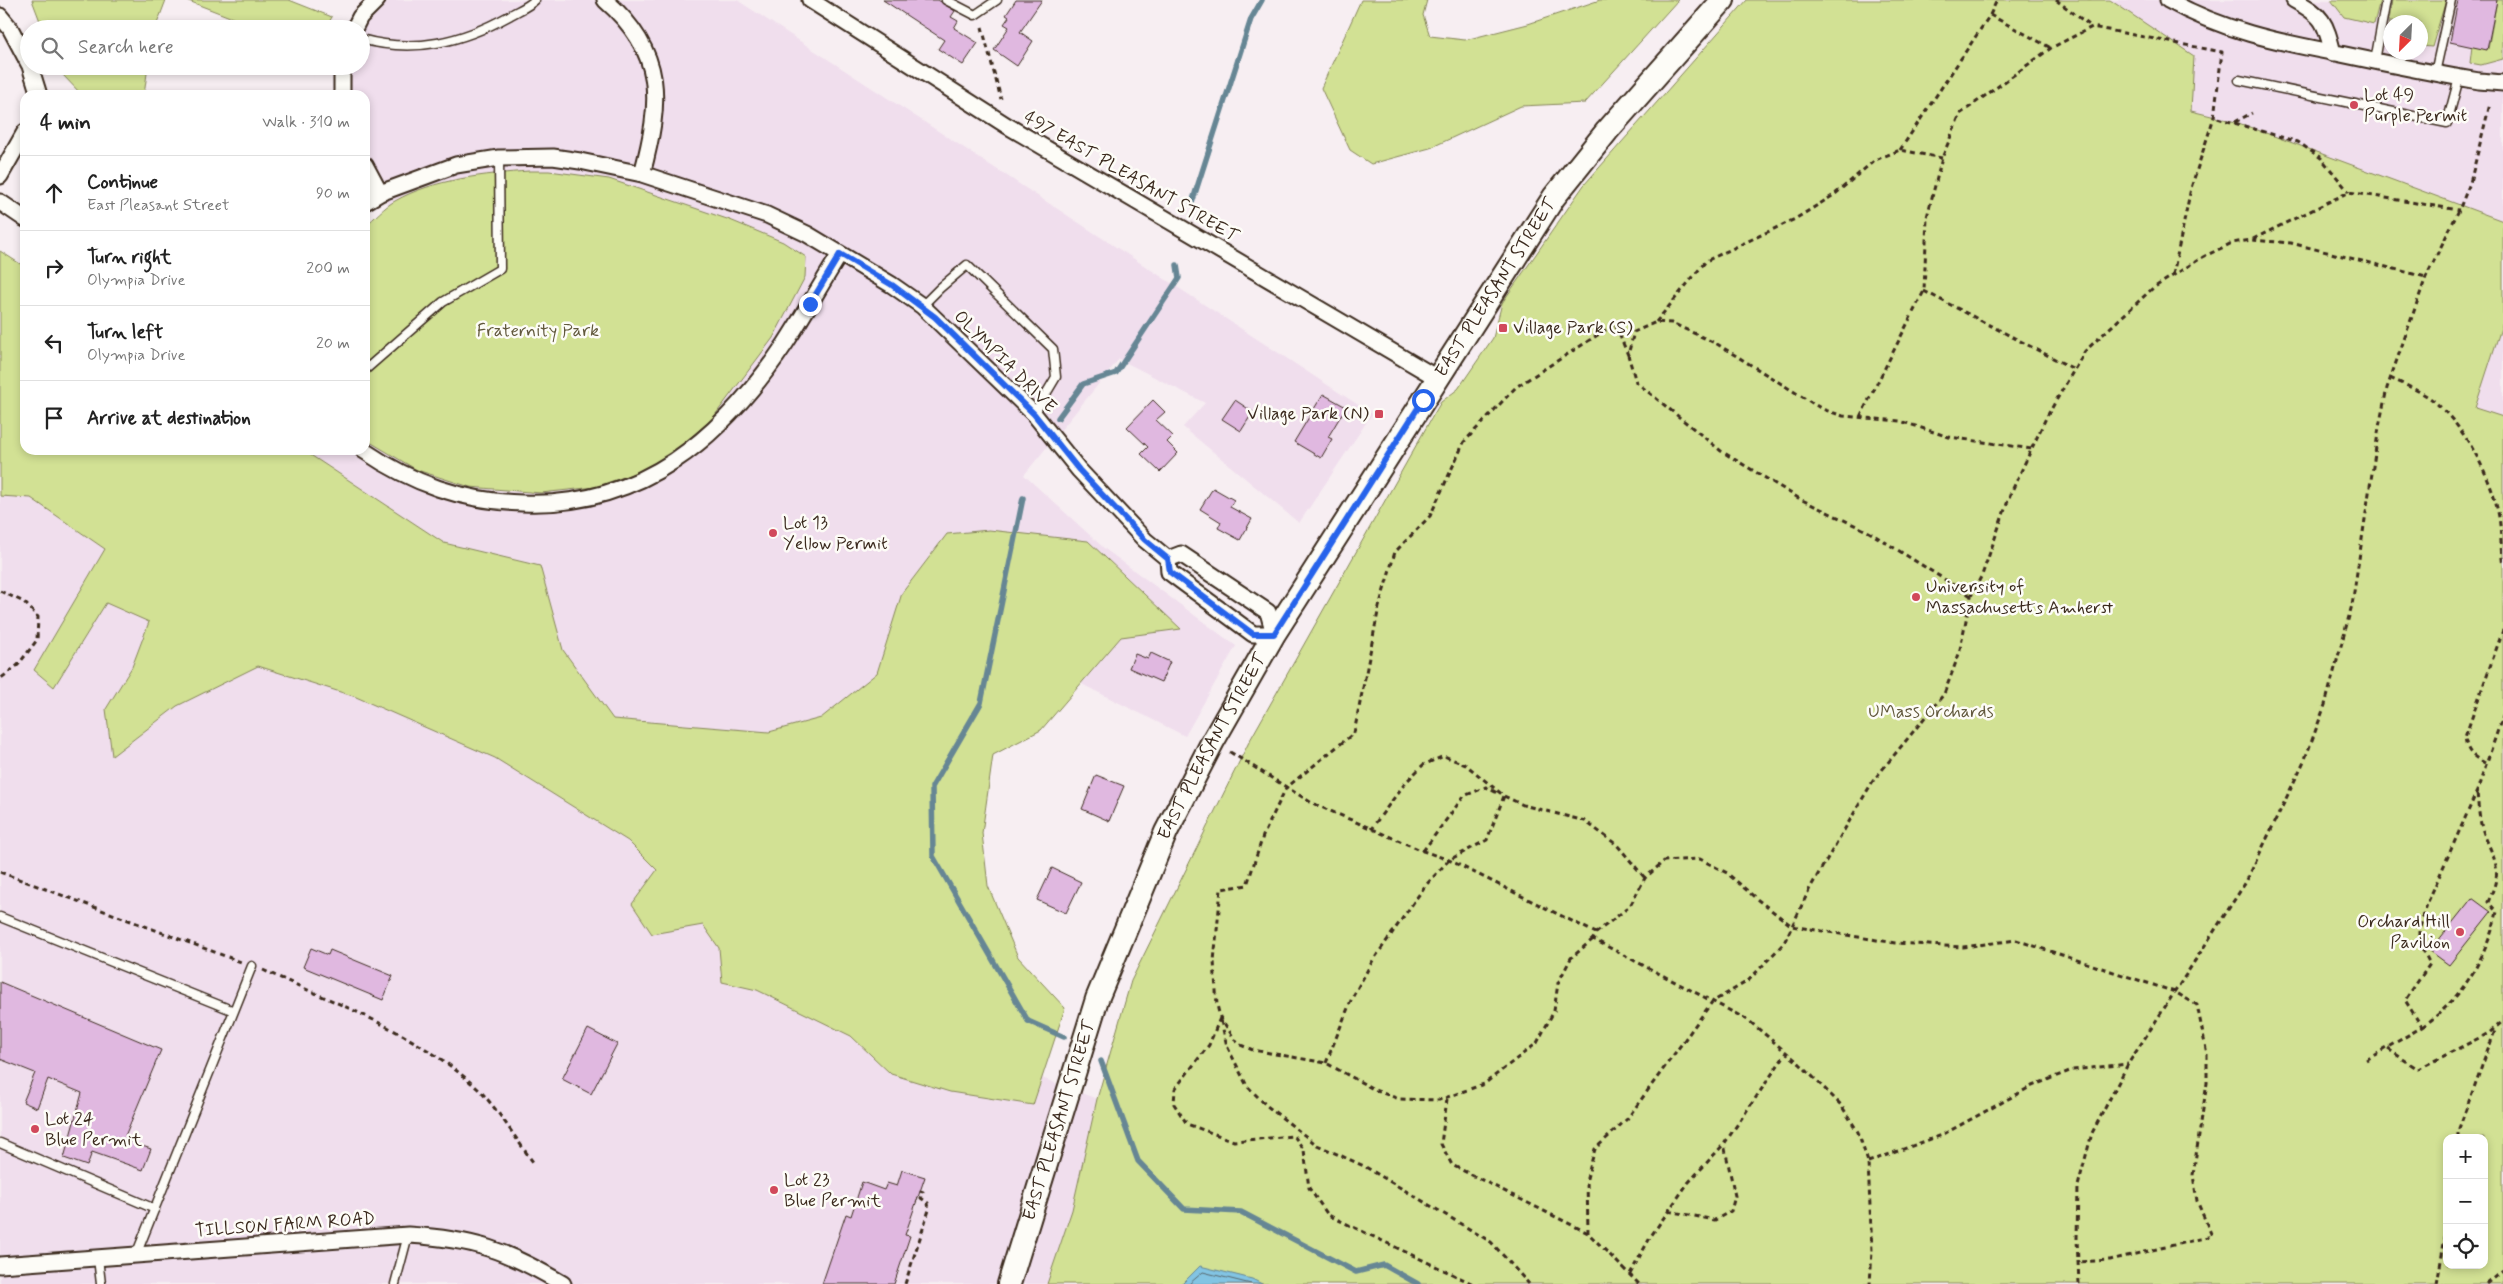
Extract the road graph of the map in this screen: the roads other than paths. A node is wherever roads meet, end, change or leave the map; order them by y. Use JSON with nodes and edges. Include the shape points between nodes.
{"nodes":[{"id":1,"x":377,"y":0,"type":"edge"},
{"id":2,"x":535,"y":0,"type":"edge"},
{"id":3,"x":605,"y":0,"type":"edge"},
{"id":4,"x":811,"y":0,"type":"edge"},
{"id":5,"x":946,"y":0,"type":"edge"},
{"id":6,"x":997,"y":0,"type":"edge"},
{"id":7,"x":1723,"y":0,"type":"edge"},
{"id":8,"x":2168,"y":0,"type":"edge"},
{"id":9,"x":2294,"y":0,"type":"edge"},
{"id":10,"x":2386,"y":0,"type":"edge"},
{"id":11,"x":2451,"y":0,"type":"edge"},
{"id":12,"x":0,"y":16,"type":"edge"},
{"id":13,"x":358,"y":20,"type":"edge"},
{"id":14,"x":370,"y":41,"type":"edge"},
{"id":15,"x":20,"y":47,"type":"edge"},
{"id":16,"x":2333,"y":53,"type":"junction"},
{"id":17,"x":2375,"y":61,"type":"junction"},
{"id":18,"x":2435,"y":73,"type":"junction"},
{"id":19,"x":32,"y":75,"type":"edge"},
{"id":20,"x":342,"y":75,"type":"edge"},
{"id":21,"x":2459,"y":78,"type":"junction"},
{"id":22,"x":2239,"y":80,"type":"dead end"},
{"id":23,"x":2503,"y":83,"type":"edge"},
{"id":24,"x":37,"y":90,"type":"edge"},
{"id":25,"x":342,"y":90,"type":"edge"},
{"id":26,"x":20,"y":141,"type":"edge"},
{"id":27,"x":499,"y":158,"type":"junction"},
{"id":28,"x":370,"y":174,"type":"edge"},
{"id":29,"x":642,"y":174,"type":"junction"},
{"id":30,"x":0,"y":176,"type":"edge"},
{"id":31,"x":380,"y":193,"type":"junction"},
{"id":32,"x":370,"y":199,"type":"edge"},
{"id":33,"x":0,"y":202,"type":"edge"},
{"id":34,"x":20,"y":216,"type":"edge"},
{"id":35,"x":840,"y":254,"type":"junction"},
{"id":36,"x":922,"y":306,"type":"junction"},
{"id":37,"x":370,"y":366,"type":"edge"},
{"id":38,"x":1437,"y":378,"type":"junction"},
{"id":39,"x":1034,"y":414,"type":"junction"},
{"id":40,"x":370,"y":454,"type":"edge"},
{"id":41,"x":1168,"y":559,"type":"junction"},
{"id":42,"x":1274,"y":634,"type":"junction"},
{"id":43,"x":0,"y":917,"type":"edge"},
{"id":44,"x":252,"y":966,"type":"road end"},
{"id":45,"x":234,"y":1011,"type":"junction"},
{"id":46,"x":0,"y":1144,"type":"edge"},
{"id":47,"x":155,"y":1209,"type":"junction"},
{"id":48,"x":408,"y":1235,"type":"junction"},
{"id":49,"x":136,"y":1255,"type":"junction"},
{"id":50,"x":98,"y":1258,"type":"junction"},
{"id":51,"x":0,"y":1265,"type":"edge"},
{"id":52,"x":101,"y":1284,"type":"edge"},
{"id":53,"x":395,"y":1284,"type":"edge"},
{"id":54,"x":563,"y":1284,"type":"edge"},
{"id":55,"x":1009,"y":1284,"type":"edge"}],
"edges":[{"from":1,"to":13,"type":"street"},
{"from":2,"to":14,"type":"lane","via":[[484,30],[434,45],[383,45]]},
{"from":3,"to":29,"type":"street","via":[[633,27],[650,58],[656,91],[655,106]]},
{"from":4,"to":38,"type":"street","name":"497 EAST PLEASANT STREET","via":[[1006,126]]},
{"from":5,"to":6,"type":"lane","via":[[976,15]]},
{"from":7,"to":38,"type":"main road","name":"EAST PLEASANT STREET","via":[[1607,131],[1554,197]]},
{"from":8,"to":16,"type":"street","via":[[2239,31]]},
{"from":9,"to":16,"type":"street","via":[[2323,21]]},
{"from":10,"to":17,"type":"lane"},
{"from":11,"to":18,"type":"lane"},
{"from":12,"to":15,"type":"street"},
{"from":16,"to":17,"type":"street"},
{"from":17,"to":18,"type":"street"},
{"from":18,"to":21,"type":"street"},
{"from":19,"to":24,"type":"street"},
{"from":20,"to":25,"type":"street"},
{"from":21,"to":22,"type":"lane","via":[[2447,122]]},
{"from":21,"to":23,"type":"street"},
{"from":26,"to":30,"type":"street"},
{"from":27,"to":29,"type":"street","name":"OLYMPIA DRIVE","via":[[580,160]]},
{"from":27,"to":31,"type":"street","name":"OLYMPIA DRIVE","via":[[456,164]]},
{"from":27,"to":37,"type":"lane","via":[[500,269],[443,302]]},
{"from":28,"to":31,"type":"street"},
{"from":29,"to":35,"type":"street","name":"OLYMPIA DRIVE","via":[[766,215]]},
{"from":31,"to":32,"type":"street","name":"OLYMPIA DRIVE"},
{"from":33,"to":34,"type":"street"},
{"from":35,"to":36,"type":"street","name":"OLYMPIA DRIVE"},
{"from":35,"to":40,"type":"street","via":[[784,346],[721,423],[669,466],[607,494],[576,502],[543,504],[462,497],[430,486]]},
{"from":36,"to":39,"type":"street","name":"OLYMPIA DRIVE"},
{"from":36,"to":39,"type":"lane","via":[[967,265],[1054,349],[1056,377]]},
{"from":38,"to":42,"type":"main road","name":"EAST PLEASANT STREET"},
{"from":39,"to":41,"type":"street","name":"OLYMPIA DRIVE","via":[[1085,477],[1145,540]]},
{"from":41,"to":42,"type":"street","name":"OLYMPIA DRIVE","via":[[1170,572],[1253,634]]},
{"from":41,"to":42,"type":"street","via":[[1181,554],[1268,612]]},
{"from":42,"to":55,"type":"main road","name":"EAST PLEASANT STREET","via":[[1166,832],[1098,999]]},
{"from":43,"to":45,"type":"lane"},
{"from":44,"to":45,"type":"lane"},
{"from":45,"to":47,"type":"lane"},
{"from":46,"to":47,"type":"lane"},
{"from":47,"to":49,"type":"lane"},
{"from":48,"to":49,"type":"street","name":"TILLSON FARM ROAD"},
{"from":48,"to":53,"type":"lane"},
{"from":48,"to":54,"type":"street","name":"TILLSON FARM ROAD","via":[[467,1240],[499,1250]]},
{"from":49,"to":50,"type":"street","name":"TILLSON FARM ROAD"},
{"from":50,"to":51,"type":"street","name":"TILLSON FARM ROAD"},
{"from":50,"to":52,"type":"lane"}]}
